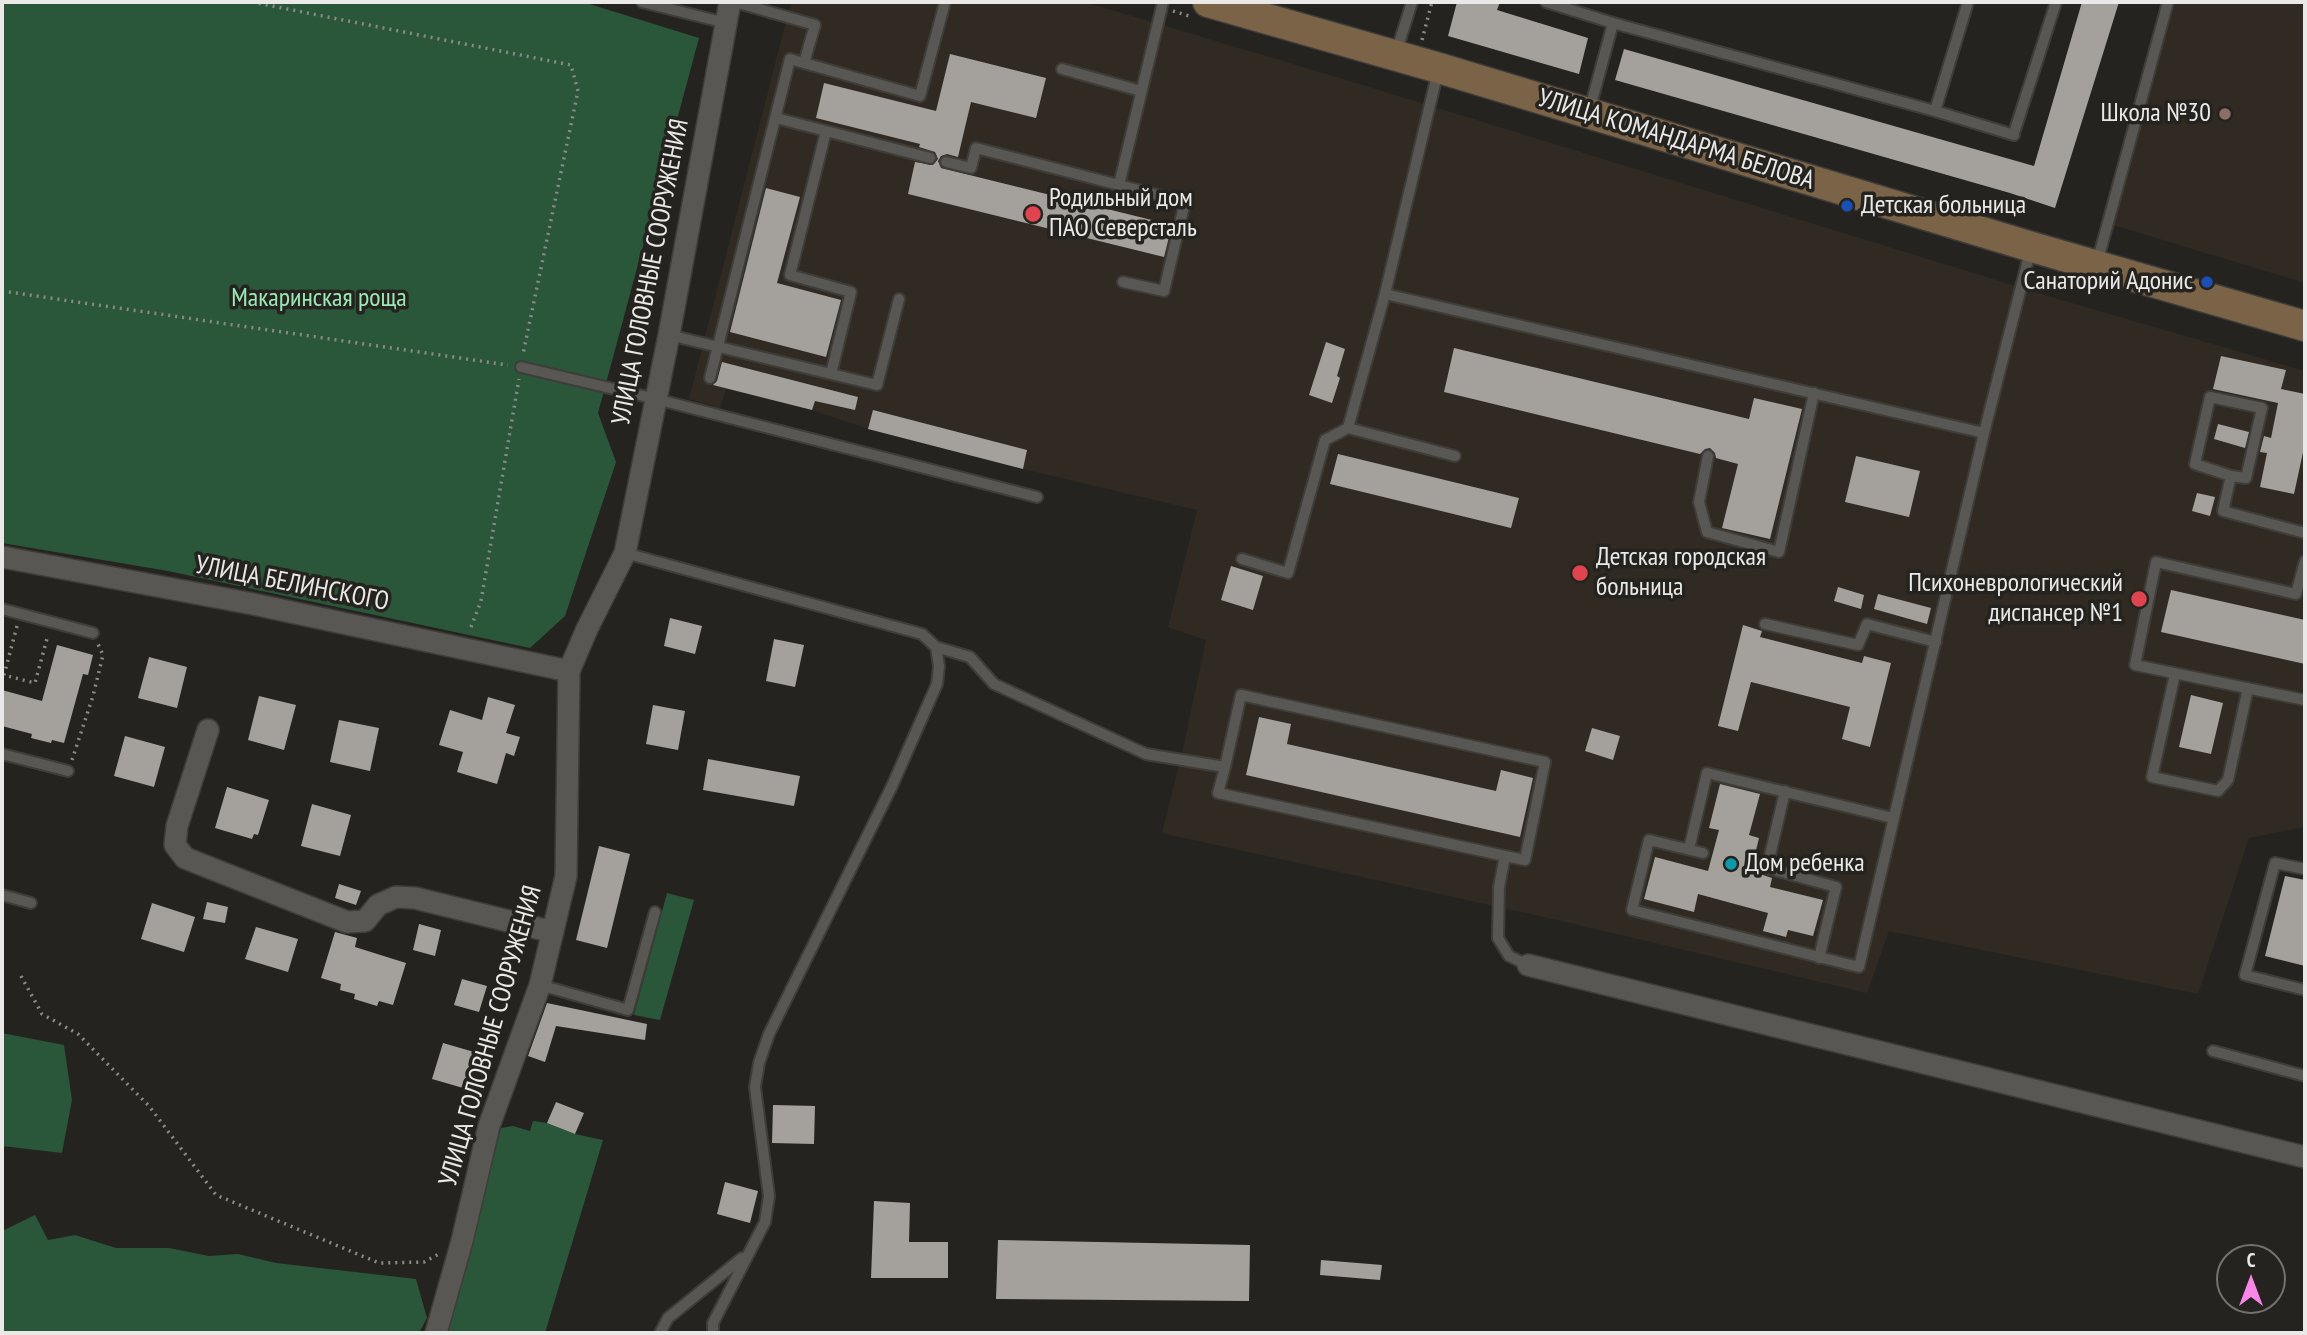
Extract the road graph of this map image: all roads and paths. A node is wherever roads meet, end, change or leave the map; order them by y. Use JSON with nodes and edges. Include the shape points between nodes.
{"nodes":[{"id":1,"x":252,"y":2,"type":"edge"},
{"id":2,"x":642,"y":2,"type":"edge"},
{"id":3,"x":732,"y":2,"type":"edge"},
{"id":4,"x":945,"y":2,"type":"edge"},
{"id":5,"x":1163,"y":2,"type":"edge"},
{"id":6,"x":1208,"y":2,"type":"edge"},
{"id":7,"x":1412,"y":2,"type":"edge"},
{"id":8,"x":1432,"y":2,"type":"edge"},
{"id":9,"x":1546,"y":2,"type":"edge"},
{"id":10,"x":1968,"y":2,"type":"edge"},
{"id":11,"x":2056,"y":2,"type":"edge"},
{"id":12,"x":2168,"y":2,"type":"edge"},
{"id":13,"x":726,"y":23,"type":"junction"},
{"id":14,"x":1613,"y":23,"type":"junction"},
{"id":15,"x":1417,"y":62,"type":"junction"},
{"id":16,"x":804,"y":63,"type":"junction"},
{"id":17,"x":1062,"y":69,"type":"dead end"},
{"id":18,"x":1141,"y":91,"type":"junction"},
{"id":19,"x":1935,"y":111,"type":"junction"},
{"id":20,"x":1589,"y":114,"type":"junction"},
{"id":21,"x":776,"y":118,"type":"junction"},
{"id":22,"x":826,"y":131,"type":"junction"},
{"id":23,"x":930,"y":158,"type":"dead end"},
{"id":24,"x":946,"y":162,"type":"dead end"},
{"id":25,"x":1119,"y":185,"type":"junction"},
{"id":26,"x":2032,"y":247,"type":"junction"},
{"id":27,"x":2097,"y":266,"type":"junction"},
{"id":28,"x":1123,"y":282,"type":"dead end"},
{"id":29,"x":2,"y":291,"type":"edge"},
{"id":30,"x":1385,"y":294,"type":"junction"},
{"id":31,"x":899,"y":299,"type":"dead end"},
{"id":32,"x":2305,"y":326,"type":"edge"},
{"id":33,"x":669,"y":335,"type":"junction"},
{"id":34,"x":718,"y":346,"type":"junction"},
{"id":35,"x":521,"y":367,"type":"junction"},
{"id":36,"x":831,"y":374,"type":"junction"},
{"id":37,"x":710,"y":377,"type":"dead end"},
{"id":38,"x":1814,"y":393,"type":"junction"},
{"id":39,"x":656,"y":399,"type":"junction"},
{"id":40,"x":1348,"y":428,"type":"junction"},
{"id":41,"x":1984,"y":433,"type":"junction"},
{"id":42,"x":1455,"y":456,"type":"dead end"},
{"id":43,"x":1708,"y":456,"type":"dead end"},
{"id":44,"x":2231,"y":476,"type":"junction"},
{"id":45,"x":1037,"y":497,"type":"dead end"},
{"id":46,"x":2305,"y":533,"type":"edge"},
{"id":47,"x":625,"y":553,"type":"junction"},
{"id":48,"x":2,"y":557,"type":"edge"},
{"id":49,"x":1242,"y":559,"type":"dead end"},
{"id":50,"x":2305,"y":561,"type":"edge"},
{"id":51,"x":2,"y":609,"type":"edge"},
{"id":52,"x":20,"y":614,"type":"junction"},
{"id":53,"x":51,"y":622,"type":"junction"},
{"id":54,"x":1765,"y":624,"type":"dead end"},
{"id":55,"x":471,"y":627,"type":"dead end"},
{"id":56,"x":93,"y":633,"type":"joint"},
{"id":57,"x":1936,"y":642,"type":"junction"},
{"id":58,"x":936,"y":647,"type":"junction"},
{"id":59,"x":569,"y":671,"type":"junction"},
{"id":60,"x":2175,"y":674,"type":"junction"},
{"id":61,"x":2248,"y":688,"type":"junction"},
{"id":62,"x":2305,"y":700,"type":"edge"},
{"id":63,"x":208,"y":730,"type":"dead end"},
{"id":64,"x":2,"y":754,"type":"edge"},
{"id":65,"x":1225,"y":766,"type":"junction"},
{"id":66,"x":68,"y":771,"type":"joint"},
{"id":67,"x":1785,"y":791,"type":"junction"},
{"id":68,"x":1893,"y":818,"type":"junction"},
{"id":69,"x":1689,"y":849,"type":"junction"},
{"id":70,"x":1703,"y":853,"type":"dead end"},
{"id":71,"x":1506,"y":856,"type":"junction"},
{"id":72,"x":2305,"y":869,"type":"edge"},
{"id":73,"x":2,"y":895,"type":"edge"},
{"id":74,"x":31,"y":903,"type":"dead end"},
{"id":75,"x":655,"y":912,"type":"dead end"},
{"id":76,"x":553,"y":932,"type":"junction"},
{"id":77,"x":1819,"y":958,"type":"junction"},
{"id":78,"x":1528,"y":965,"type":"joint"},
{"id":79,"x":21,"y":976,"type":"dead end"},
{"id":80,"x":540,"y":985,"type":"junction"},
{"id":81,"x":2305,"y":990,"type":"edge"},
{"id":82,"x":2213,"y":1051,"type":"dead end"},
{"id":83,"x":2305,"y":1076,"type":"edge"},
{"id":84,"x":2305,"y":1157,"type":"edge"},
{"id":85,"x":462,"y":1241,"type":"junction"},
{"id":86,"x":747,"y":1253,"type":"junction"},
{"id":87,"x":436,"y":1333,"type":"edge"},
{"id":88,"x":660,"y":1333,"type":"edge"},
{"id":89,"x":713,"y":1333,"type":"edge"}],
"edges":[{"from":1,"to":35,"type":"path","via":[[571,65],[578,91]]},
{"from":2,"to":13,"type":"lane"},
{"from":3,"to":13,"type":"street","name":"УЛИЦА ГОЛОВНЫЕ СООРУЖЕНИЯ"},
{"from":3,"to":16,"type":"lane","via":[[816,24]]},
{"from":4,"to":16,"type":"lane","via":[[920,96]]},
{"from":5,"to":18,"type":"lane"},
{"from":6,"to":15,"type":"main road","name":"УЛИЦА КОМАНДАРМА БЕЛОВА"},
{"from":7,"to":15,"type":"lane"},
{"from":8,"to":15,"type":"path"},
{"from":9,"to":14,"type":"lane"},
{"from":10,"to":19,"type":"lane"},
{"from":11,"to":19,"type":"lane","via":[[2015,133]]},
{"from":12,"to":27,"type":"lane"},
{"from":13,"to":33,"type":"street","name":"УЛИЦА ГОЛОВНЫЕ СООРУЖЕНИЯ"},
{"from":14,"to":19,"type":"lane"},
{"from":14,"to":20,"type":"lane"},
{"from":15,"to":20,"type":"main road","name":"УЛИЦА КОМАНДАРМА БЕЛОВА"},
{"from":15,"to":30,"type":"lane"},
{"from":16,"to":21,"type":"lane","via":[[790,59]]},
{"from":17,"to":18,"type":"lane"},
{"from":18,"to":25,"type":"lane"},
{"from":20,"to":26,"type":"main road","name":"УЛИЦА КОМАНДАРМА БЕЛОВА"},
{"from":21,"to":22,"type":"lane"},
{"from":21,"to":34,"type":"lane"},
{"from":22,"to":23,"type":"lane"},
{"from":22,"to":36,"type":"lane","via":[[790,275],[851,292]]},
{"from":24,"to":25,"type":"lane","via":[[971,168],[976,148]]},
{"from":25,"to":28,"type":"lane","via":[[1185,202],[1164,291]]},
{"from":26,"to":27,"type":"main road","name":"УЛИЦА КОМАНДАРМА БЕЛОВА"},
{"from":26,"to":41,"type":"lane"},
{"from":27,"to":32,"type":"main road","name":"УЛИЦА КОМАНДАРМА БЕЛОВА"},
{"from":29,"to":35,"type":"path"},
{"from":30,"to":38,"type":"lane"},
{"from":30,"to":40,"type":"lane"},
{"from":31,"to":36,"type":"lane","via":[[877,385]]},
{"from":33,"to":34,"type":"lane"},
{"from":33,"to":39,"type":"street","name":"УЛИЦА ГОЛОВНЫЕ СООРУЖЕНИЯ"},
{"from":34,"to":36,"type":"lane"},
{"from":34,"to":37,"type":"lane"},
{"from":35,"to":39,"type":"lane"},
{"from":35,"to":55,"type":"path","via":[[481,601]]},
{"from":38,"to":41,"type":"lane"},
{"from":38,"to":43,"type":"lane","via":[[1779,552],[1707,532],[1699,502]]},
{"from":39,"to":45,"type":"lane"},
{"from":39,"to":47,"type":"street","name":"УЛИЦА ГОЛОВНЫЕ СООРУЖЕНИЯ"},
{"from":40,"to":42,"type":"lane"},
{"from":40,"to":49,"type":"lane","via":[[1325,440],[1287,573]]},
{"from":41,"to":57,"type":"lane"},
{"from":44,"to":44,"type":"lane","via":[[2246,478],[2262,408],[2210,397],[2195,464]]},
{"from":44,"to":46,"type":"lane","via":[[2223,510]]},
{"from":47,"to":58,"type":"lane","via":[[922,634]]},
{"from":47,"to":59,"type":"street","name":"УЛИЦА ГОЛОВНЫЕ СООРУЖЕНИЯ"},
{"from":48,"to":59,"type":"street","name":"УЛИЦА БЕЛИНСКОГО"},
{"from":50,"to":60,"type":"lane","via":[[2296,594],[2156,562],[2135,665]]},
{"from":51,"to":52,"type":"lane"},
{"from":52,"to":53,"type":"lane"},
{"from":52,"to":53,"type":"path","via":[[4,675],[24,681],[35,683]]},
{"from":53,"to":56,"type":"lane"},
{"from":54,"to":57,"type":"lane","via":[[1858,645],[1867,624]]},
{"from":56,"to":66,"type":"path","via":[[103,655]]},
{"from":57,"to":68,"type":"lane"},
{"from":58,"to":65,"type":"lane","via":[[970,657],[993,684],[1146,754]]},
{"from":58,"to":86,"type":"lane","via":[[937,684],[759,1063],[755,1087],[769,1196],[765,1222]]},
{"from":59,"to":76,"type":"street","name":"УЛИЦА ГОЛОВНЫЕ СООРУЖЕНИЯ","via":[[566,876]]},
{"from":60,"to":61,"type":"lane"},
{"from":60,"to":61,"type":"lane","via":[[2152,778],[2218,791],[2228,780]]},
{"from":61,"to":62,"type":"lane"},
{"from":63,"to":76,"type":"street","via":[[177,826],[175,845],[185,858],[347,922],[365,921],[378,905],[396,897]]},
{"from":64,"to":66,"type":"lane"},
{"from":65,"to":71,"type":"lane","via":[[1218,793]]},
{"from":65,"to":71,"type":"lane","via":[[1241,695],[1545,762],[1525,860]]},
{"from":67,"to":68,"type":"lane"},
{"from":67,"to":69,"type":"lane","via":[[1707,773]]},
{"from":67,"to":77,"type":"lane","via":[[1767,868],[1836,887]]},
{"from":68,"to":77,"type":"lane","via":[[1858,967]]},
{"from":69,"to":70,"type":"lane"},
{"from":69,"to":77,"type":"lane","via":[[1649,840],[1632,910]]},
{"from":71,"to":78,"type":"lane","via":[[1499,887],[1498,938],[1509,956]]},
{"from":72,"to":81,"type":"lane","via":[[2275,863],[2245,975]]},
{"from":73,"to":74,"type":"lane"},
{"from":75,"to":80,"type":"lane","via":[[628,1010]]},
{"from":76,"to":80,"type":"street","name":"УЛИЦА ГОЛОВНЫЕ СООРУЖЕНИЯ"},
{"from":78,"to":84,"type":"street"},
{"from":79,"to":85,"type":"path","via":[[42,1014],[78,1034],[149,1106],[216,1195],[379,1263],[424,1262]]},
{"from":80,"to":85,"type":"street","name":"УЛИЦА ГОЛОВНЫЕ СООРУЖЕНИЯ","via":[[489,1126]]},
{"from":82,"to":83,"type":"lane"},
{"from":85,"to":87,"type":"street","name":"УЛИЦА ГОЛОВНЫЕ СООРУЖЕНИЯ"},
{"from":86,"to":88,"type":"lane","via":[[668,1318]]},
{"from":86,"to":89,"type":"lane","via":[[713,1322]]}]}
